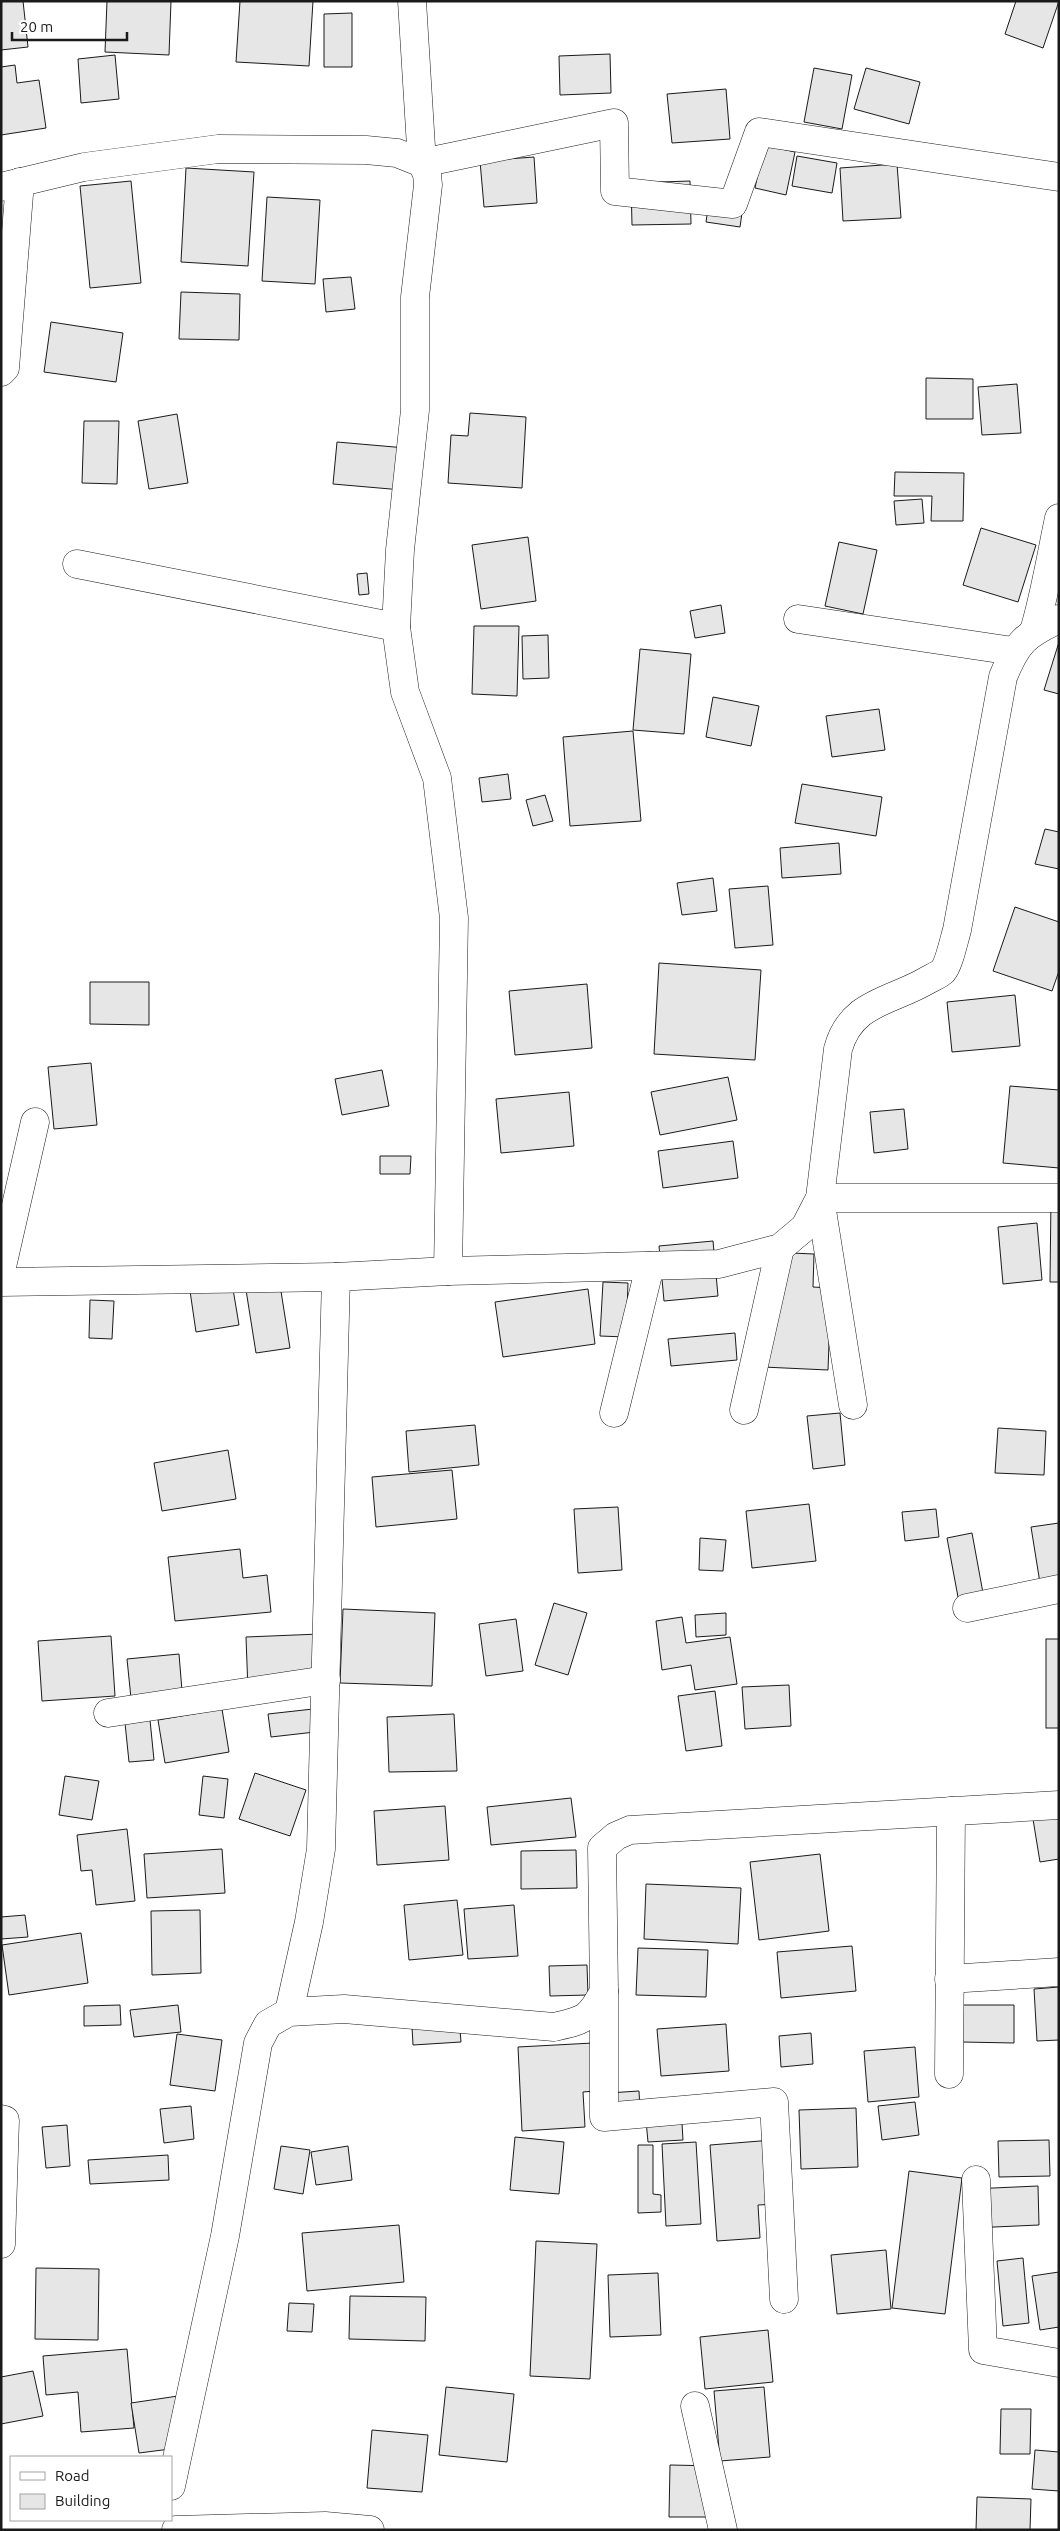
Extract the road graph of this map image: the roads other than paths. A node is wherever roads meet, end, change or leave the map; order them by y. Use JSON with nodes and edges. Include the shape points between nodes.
{"nodes":[{"id":1,"x":412,"y":1,"type":"edge"},
{"id":2,"x":422,"y":163,"type":"junction"},
{"id":3,"x":1059,"y":177,"type":"edge"},
{"id":4,"x":11,"y":184,"type":"edge"},
{"id":5,"x":1,"y":372,"type":"edge"},
{"id":6,"x":1059,"y":518,"type":"edge"},
{"id":7,"x":77,"y":564,"type":"dead end"},
{"id":8,"x":798,"y":618,"type":"dead end"},
{"id":9,"x":1059,"y":618,"type":"edge"},
{"id":10,"x":396,"y":627,"type":"junction"},
{"id":11,"x":1034,"y":631,"type":"junction"},
{"id":12,"x":1013,"y":651,"type":"junction"},
{"id":13,"x":35,"y":1122,"type":"dead end"},
{"id":14,"x":820,"y":1198,"type":"junction"},
{"id":15,"x":1059,"y":1198,"type":"edge"},
{"id":16,"x":780,"y":1248,"type":"junction"},
{"id":17,"x":650,"y":1266,"type":"junction"},
{"id":18,"x":448,"y":1270,"type":"junction"},
{"id":19,"x":1,"y":1271,"type":"edge"},
{"id":20,"x":336,"y":1276,"type":"junction"},
{"id":21,"x":1,"y":1282,"type":"edge"},
{"id":22,"x":854,"y":1405,"type":"dead end"},
{"id":23,"x":744,"y":1410,"type":"dead end"},
{"id":24,"x":614,"y":1413,"type":"dead end"},
{"id":25,"x":1059,"y":1589,"type":"edge"},
{"id":26,"x":967,"y":1608,"type":"dead end"},
{"id":27,"x":326,"y":1680,"type":"junction"},
{"id":28,"x":108,"y":1713,"type":"dead end"},
{"id":29,"x":1059,"y":1805,"type":"edge"},
{"id":30,"x":950,"y":1811,"type":"junction"},
{"id":31,"x":1059,"y":1972,"type":"edge"},
{"id":32,"x":950,"y":1979,"type":"junction"},
{"id":33,"x":604,"y":1992,"type":"junction"},
{"id":34,"x":289,"y":2012,"type":"junction"},
{"id":35,"x":949,"y":2074,"type":"dead end"},
{"id":36,"x":1,"y":2119,"type":"edge"},
{"id":37,"x":976,"y":2180,"type":"dead end"},
{"id":38,"x":1,"y":2244,"type":"edge"},
{"id":39,"x":784,"y":2299,"type":"dead end"},
{"id":40,"x":1059,"y":2363,"type":"edge"},
{"id":41,"x":694,"y":2406,"type":"dead end"},
{"id":42,"x":172,"y":2481,"type":"edge"},
{"id":43,"x":325,"y":2528,"type":"edge"},
{"id":44,"x":176,"y":2530,"type":"edge"},
{"id":45,"x":370,"y":2530,"type":"edge"},
{"id":46,"x":722,"y":2530,"type":"edge"}],
"edges":[{"from":1,"to":2,"type":"street"},
{"from":2,"to":3,"type":"street","via":[[614,123],[615,191],[733,204],[759,132]]},
{"from":2,"to":4,"type":"street","via":[[397,152],[218,149],[84,167]]},
{"from":2,"to":10,"type":"street","via":[[428,185],[415,297],[415,410],[400,550]]},
{"from":4,"to":5,"type":"street","via":[[5,368]]},
{"from":6,"to":11,"type":"street","via":[[1046,592]]},
{"from":7,"to":10,"type":"street"},
{"from":8,"to":12,"type":"street"},
{"from":9,"to":11,"type":"street"},
{"from":10,"to":18,"type":"street","via":[[405,692],[437,778],[454,918]]},
{"from":11,"to":12,"type":"street"},
{"from":12,"to":14,"type":"street","via":[[1003,677],[952,947],[943,971],[854,1018],[843,1032],[838,1049]]},
{"from":13,"to":19,"type":"street"},
{"from":14,"to":15,"type":"street"},
{"from":14,"to":16,"type":"street","via":[[805,1227]]},
{"from":14,"to":22,"type":"street"},
{"from":16,"to":17,"type":"street","via":[[719,1264]]},
{"from":16,"to":23,"type":"street"},
{"from":17,"to":18,"type":"street"},
{"from":17,"to":24,"type":"street"},
{"from":18,"to":20,"type":"street"},
{"from":20,"to":21,"type":"street"},
{"from":20,"to":27,"type":"street"},
{"from":25,"to":26,"type":"street"},
{"from":27,"to":28,"type":"street"},
{"from":27,"to":34,"type":"street","via":[[321,1849]]},
{"from":29,"to":30,"type":"street"},
{"from":30,"to":32,"type":"street"},
{"from":30,"to":33,"type":"street","via":[[655,1826],[616,1836],[602,1848]]},
{"from":31,"to":32,"type":"street"},
{"from":32,"to":35,"type":"street"},
{"from":33,"to":34,"type":"street","via":[[584,2020],[554,2027],[344,2009]]},
{"from":33,"to":39,"type":"street","via":[[604,2117],[774,2102]]},
{"from":34,"to":42,"type":"street","via":[[268,2024],[258,2043],[225,2236]]},
{"from":36,"to":38,"type":"street","via":[[5,2120]]},
{"from":37,"to":40,"type":"street","via":[[983,2350]]},
{"from":41,"to":46,"type":"street"},
{"from":43,"to":44,"type":"street"},
{"from":43,"to":45,"type":"street"}]}
